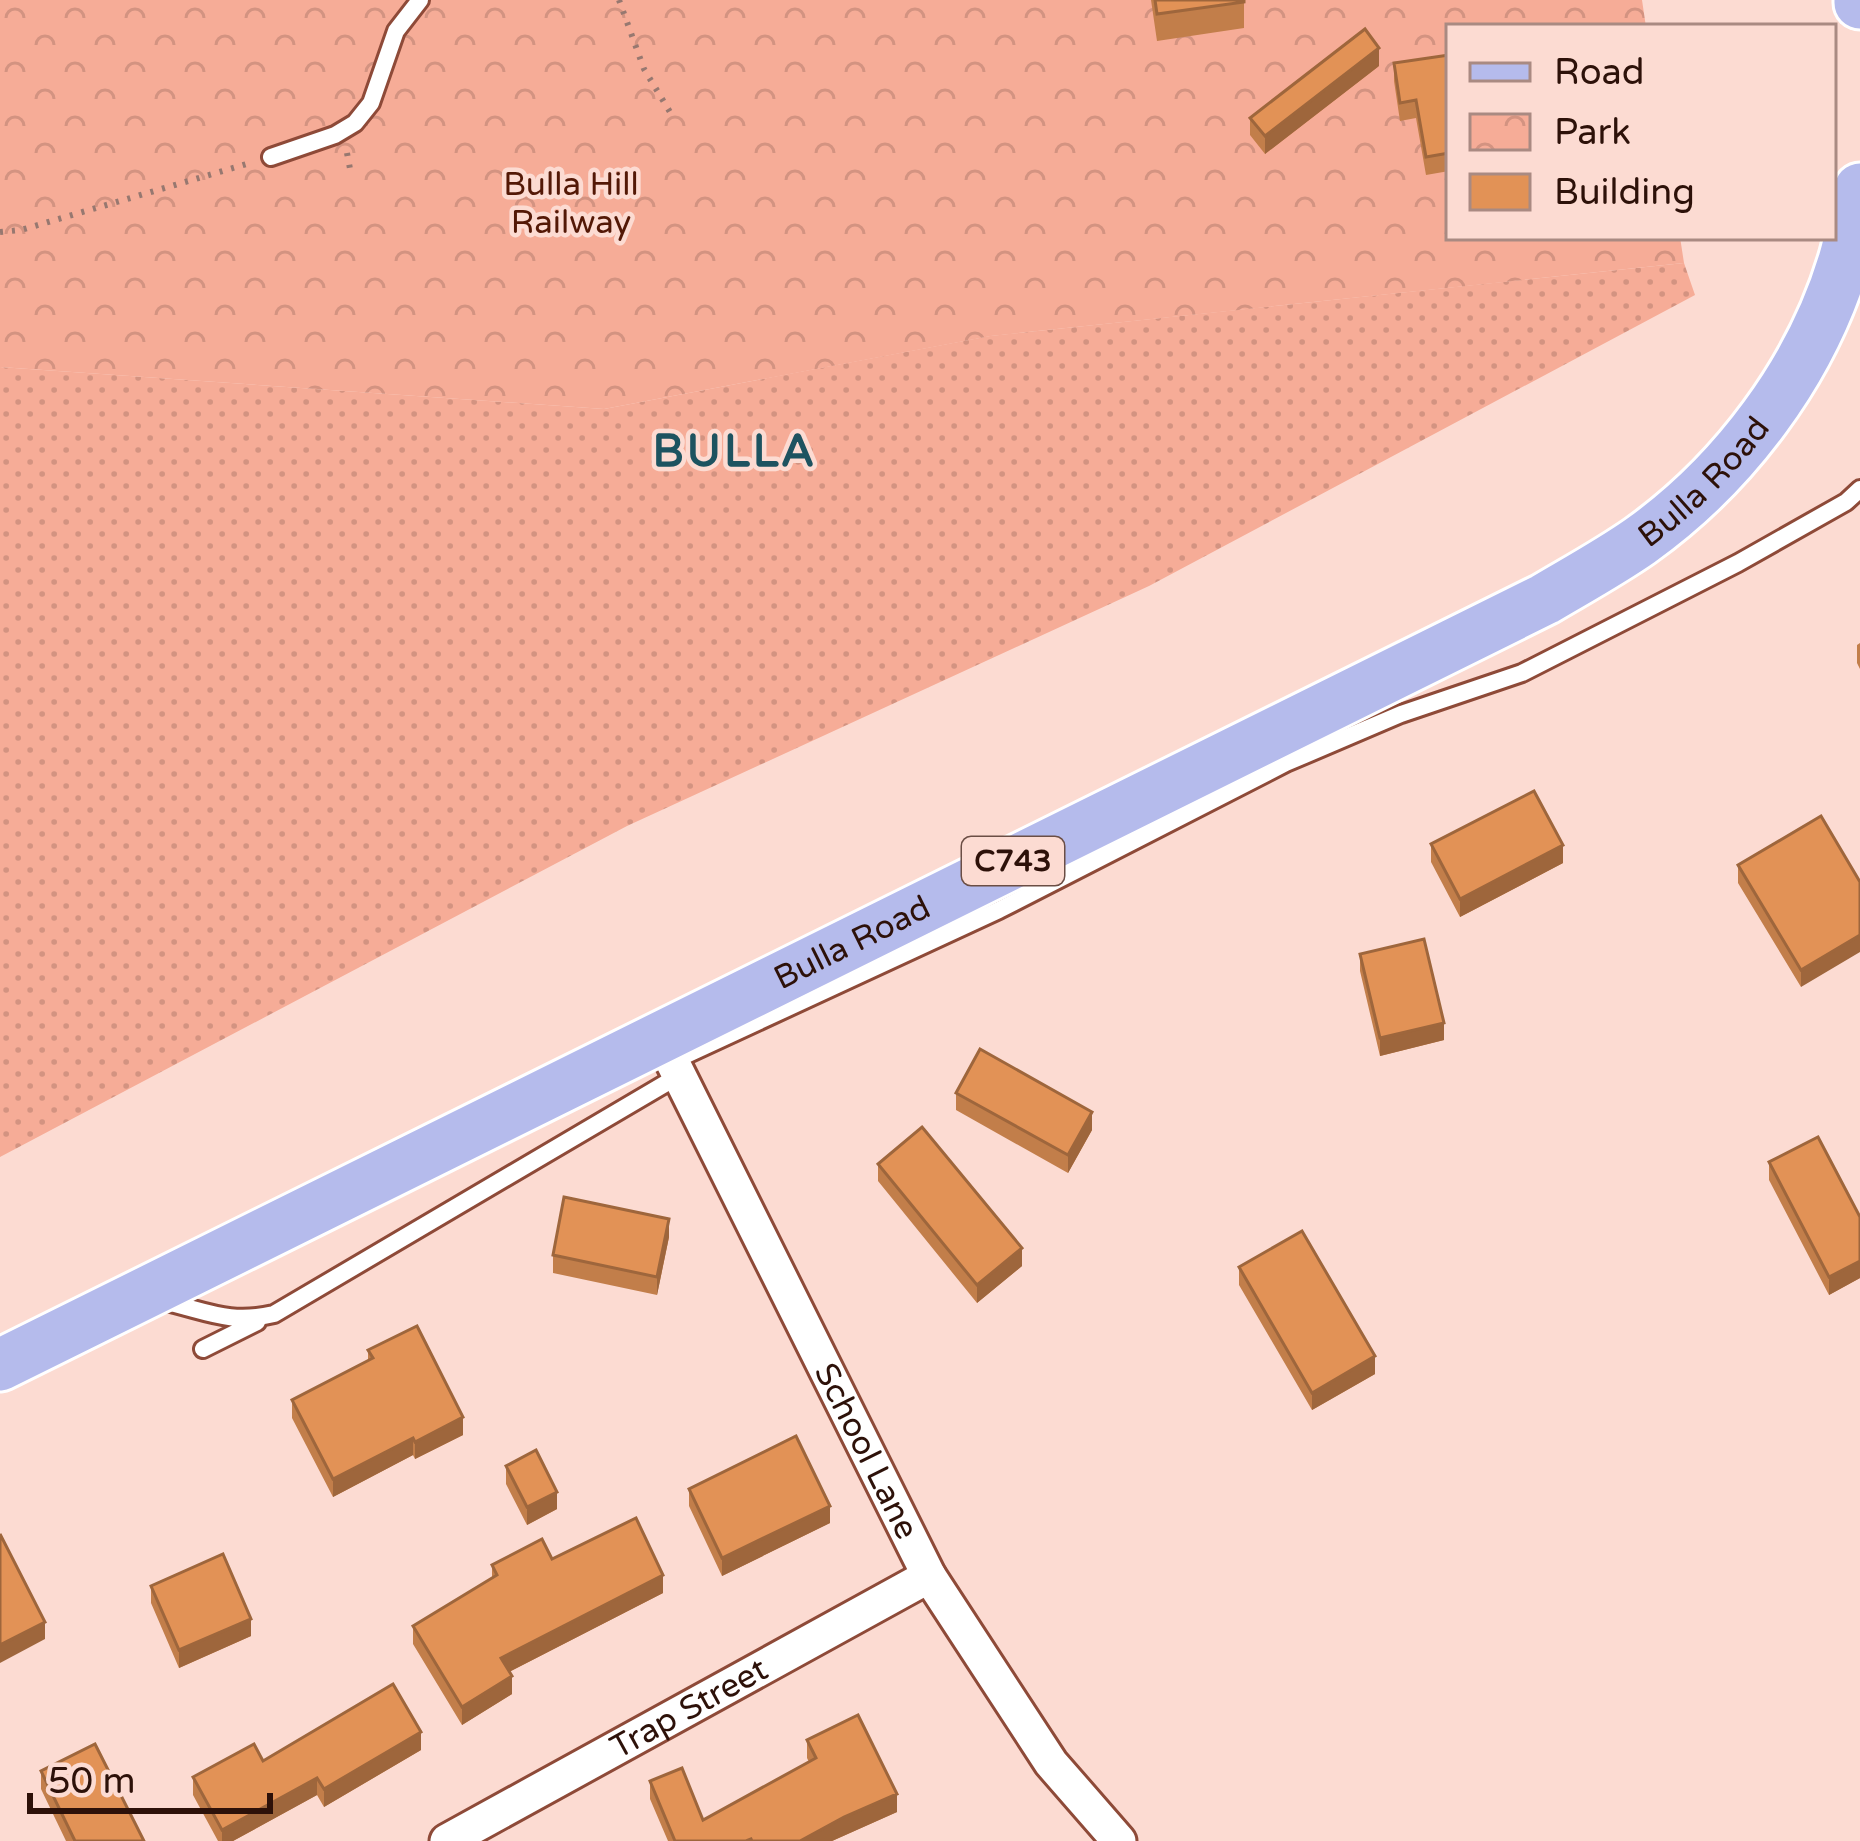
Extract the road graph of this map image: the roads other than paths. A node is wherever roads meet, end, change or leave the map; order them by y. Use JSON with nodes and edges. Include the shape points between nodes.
{"nodes":[{"id":1,"x":421,"y":0,"type":"edge"},
{"id":2,"x":271,"y":157,"type":"road end"},
{"id":3,"x":1860,"y":189,"type":"edge"},
{"id":4,"x":1860,"y":489,"type":"edge"},
{"id":5,"x":670,"y":1057,"type":"junction"},
{"id":6,"x":131,"y":1299,"type":"junction"},
{"id":7,"x":274,"y":1314,"type":"junction"},
{"id":8,"x":203,"y":1349,"type":"dead end"},
{"id":9,"x":0,"y":1365,"type":"edge"},
{"id":10,"x":928,"y":1576,"type":"junction"},
{"id":11,"x":447,"y":1841,"type":"edge"},
{"id":12,"x":1119,"y":1841,"type":"edge"}],
"edges":[{"from":1,"to":2,"type":"lane","via":[[396,31],[371,103],[355,123]]},
{"from":3,"to":5,"type":"main road","name":"Bulla Road","number":"C743","via":[[1837,280],[1772,410],[1719,472],[1642,540],[1545,599]]},
{"from":4,"to":5,"type":"lane","name":"Bulla Road","via":[[1522,673],[1286,763],[1000,910]]},
{"from":5,"to":6,"type":"main road","name":"Bulla Road","number":"C743"},
{"from":5,"to":7,"type":"lane"},
{"from":5,"to":10,"type":"street","name":"School Lane"},
{"from":6,"to":7,"type":"lane","via":[[223,1319]]},
{"from":6,"to":9,"type":"main road","name":"Bulla Road","number":"C743"},
{"from":7,"to":8,"type":"lane"},
{"from":10,"to":11,"type":"street","name":"Trap Street"},
{"from":10,"to":12,"type":"street","name":"School Lane","via":[[1052,1763]]}]}
